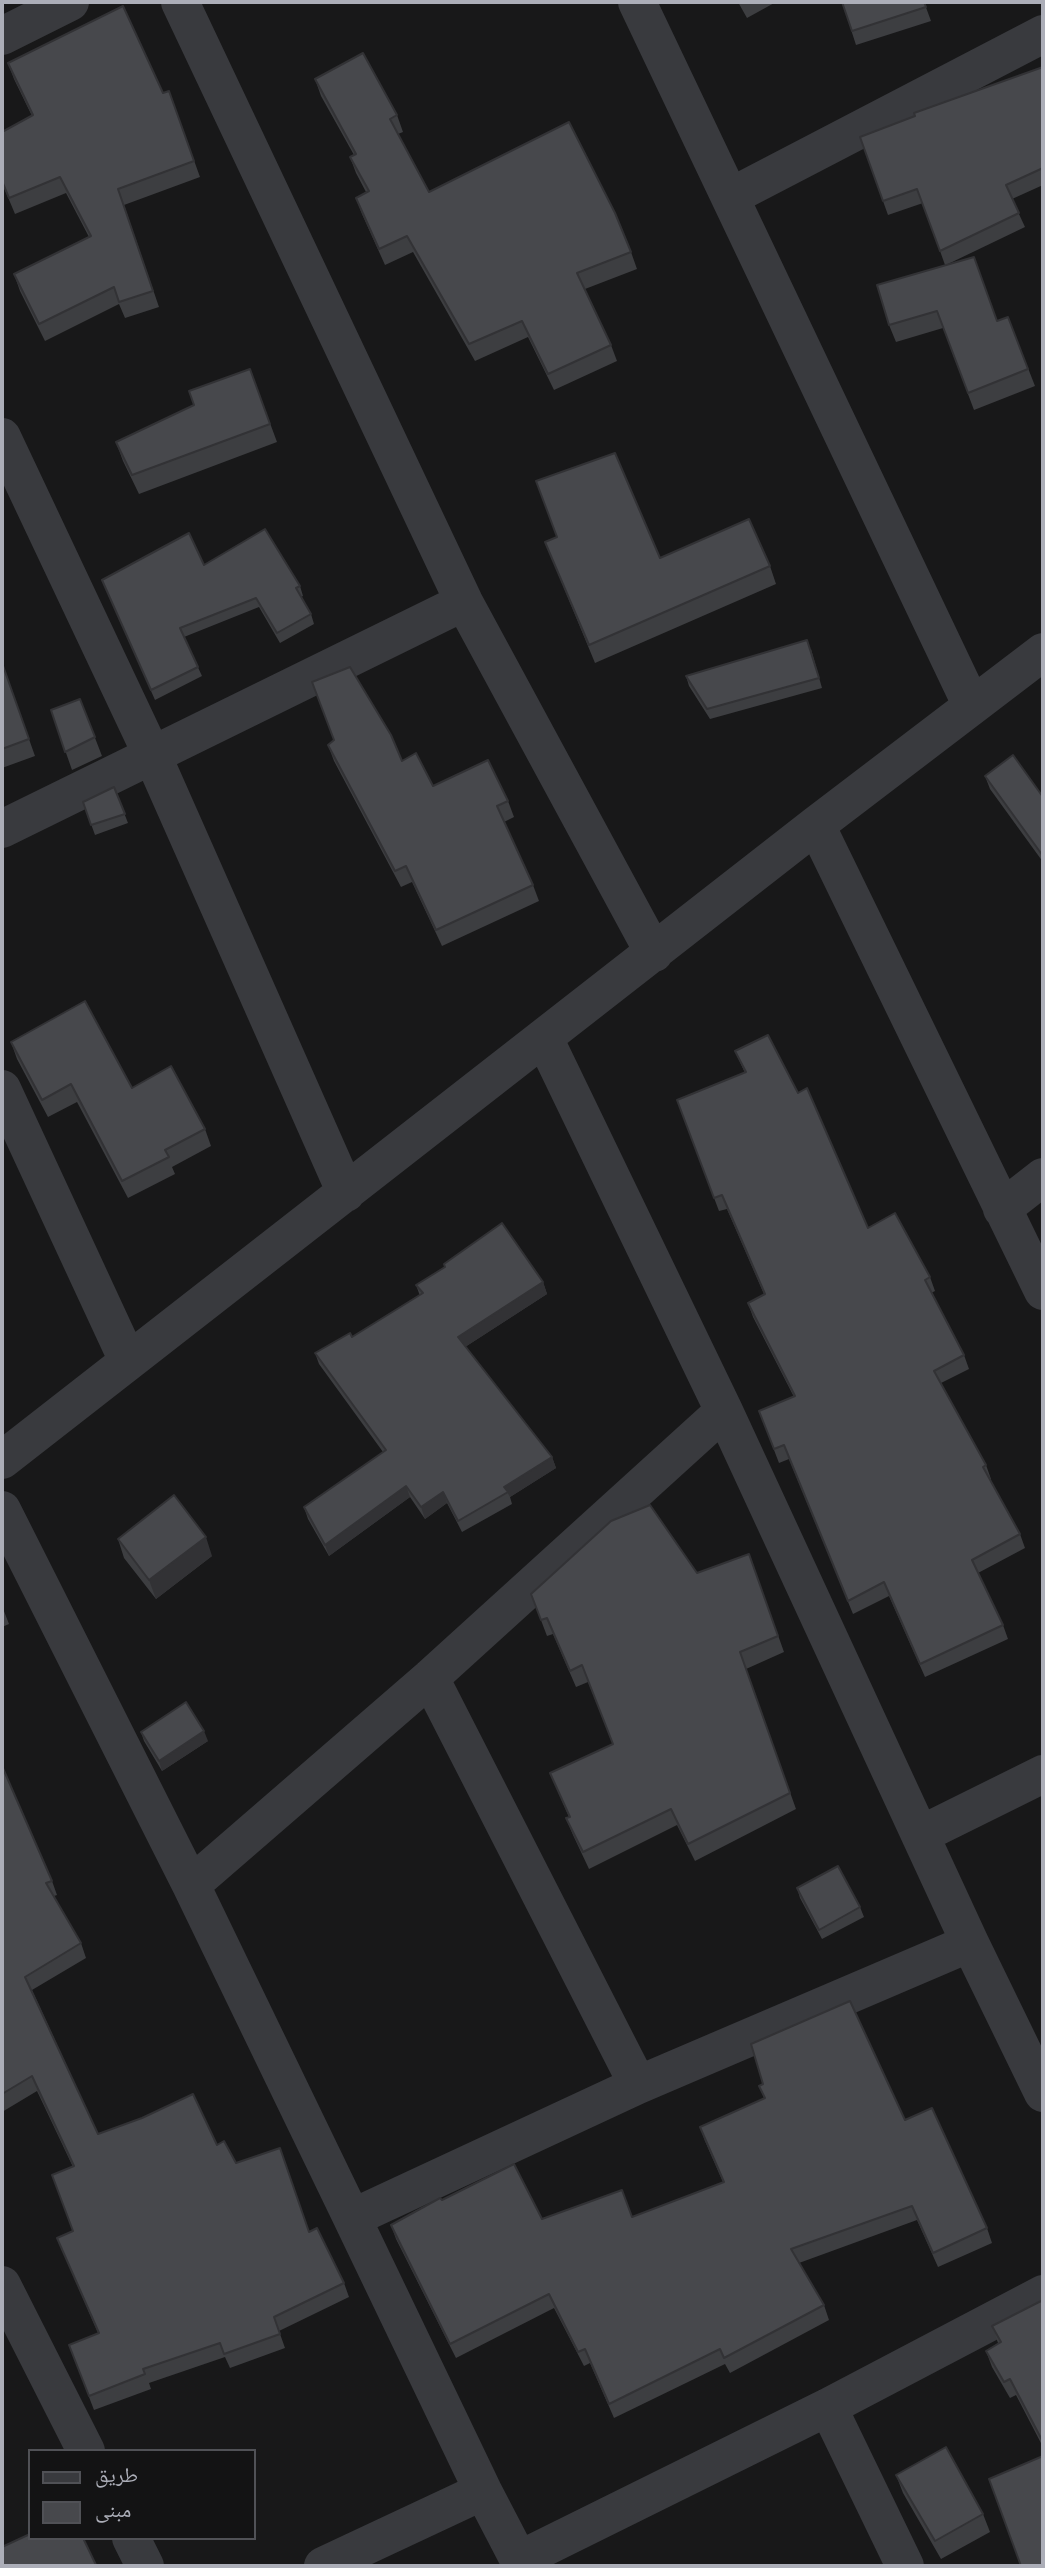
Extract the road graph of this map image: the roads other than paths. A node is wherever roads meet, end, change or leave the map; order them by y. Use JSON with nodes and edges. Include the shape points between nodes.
{"nodes":[{"id":1,"x":70,"y":2,"type":"edge"},
{"id":2,"x":180,"y":2,"type":"edge"},
{"id":3,"x":637,"y":2,"type":"edge"},
{"id":4,"x":1043,"y":34,"type":"edge"},
{"id":5,"x":2,"y":36,"type":"edge"},
{"id":6,"x":730,"y":197,"type":"junction"},
{"id":7,"x":2,"y":437,"type":"edge"},
{"id":8,"x":464,"y":602,"type":"junction"},
{"id":9,"x":1043,"y":652,"type":"edge"},
{"id":10,"x":972,"y":706,"type":"junction"},
{"id":11,"x":153,"y":757,"type":"junction"},
{"id":12,"x":816,"y":825,"type":"junction"},
{"id":13,"x":2,"y":829,"type":"edge"},
{"id":14,"x":654,"y":953,"type":"junction"},
{"id":15,"x":544,"y":1038,"type":"junction"},
{"id":16,"x":2,"y":1089,"type":"edge"},
{"id":17,"x":1043,"y":1177,"type":"edge"},
{"id":18,"x":345,"y":1193,"type":"junction"},
{"id":19,"x":1002,"y":1209,"type":"junction"},
{"id":20,"x":1043,"y":1292,"type":"edge"},
{"id":21,"x":128,"y":1361,"type":"junction"},
{"id":22,"x":724,"y":1410,"type":"junction"},
{"id":23,"x":2,"y":1460,"type":"edge"},
{"id":24,"x":2,"y":1510,"type":"edge"},
{"id":25,"x":429,"y":1678,"type":"junction"},
{"id":26,"x":1043,"y":1774,"type":"edge"},
{"id":27,"x":920,"y":1835,"type":"junction"},
{"id":28,"x":191,"y":1885,"type":"junction"},
{"id":29,"x":971,"y":1943,"type":"junction"},
{"id":30,"x":638,"y":2085,"type":"junction"},
{"id":31,"x":1043,"y":2093,"type":"edge"},
{"id":32,"x":352,"y":2218,"type":"junction"},
{"id":33,"x":2,"y":2286,"type":"edge"},
{"id":34,"x":1043,"y":2294,"type":"edge"},
{"id":35,"x":828,"y":2407,"type":"junction"},
{"id":36,"x":85,"y":2449,"type":"edge"},
{"id":37,"x":483,"y":2491,"type":"junction"},
{"id":38,"x":132,"y":2540,"type":"edge"},
{"id":39,"x":520,"y":2563,"type":"edge"},
{"id":40,"x":145,"y":2566,"type":"edge"},
{"id":41,"x":323,"y":2566,"type":"edge"},
{"id":42,"x":905,"y":2566,"type":"edge"}],
"edges":[{"from":1,"to":5,"type":"street"},
{"from":2,"to":8,"type":"street"},
{"from":3,"to":6,"type":"street"},
{"from":4,"to":6,"type":"street"},
{"from":6,"to":10,"type":"street"},
{"from":7,"to":11,"type":"street"},
{"from":8,"to":11,"type":"street"},
{"from":8,"to":14,"type":"street"},
{"from":9,"to":10,"type":"street"},
{"from":10,"to":12,"type":"street"},
{"from":11,"to":13,"type":"street"},
{"from":11,"to":18,"type":"street"},
{"from":12,"to":14,"type":"street"},
{"from":12,"to":19,"type":"street"},
{"from":14,"to":15,"type":"street"},
{"from":15,"to":18,"type":"street"},
{"from":15,"to":22,"type":"street"},
{"from":16,"to":21,"type":"street"},
{"from":17,"to":19,"type":"street"},
{"from":18,"to":21,"type":"street"},
{"from":19,"to":20,"type":"street"},
{"from":21,"to":23,"type":"street"},
{"from":22,"to":25,"type":"street"},
{"from":22,"to":27,"type":"street"},
{"from":24,"to":28,"type":"street"},
{"from":25,"to":28,"type":"street"},
{"from":25,"to":30,"type":"street"},
{"from":26,"to":27,"type":"street"},
{"from":27,"to":29,"type":"street"},
{"from":28,"to":32,"type":"street"},
{"from":29,"to":30,"type":"street"},
{"from":29,"to":31,"type":"street"},
{"from":30,"to":32,"type":"street"},
{"from":32,"to":37,"type":"street"},
{"from":33,"to":36,"type":"street"},
{"from":34,"to":35,"type":"street"},
{"from":35,"to":39,"type":"street"},
{"from":35,"to":42,"type":"street"},
{"from":37,"to":39,"type":"street"},
{"from":37,"to":41,"type":"street"},
{"from":38,"to":40,"type":"street"}]}
